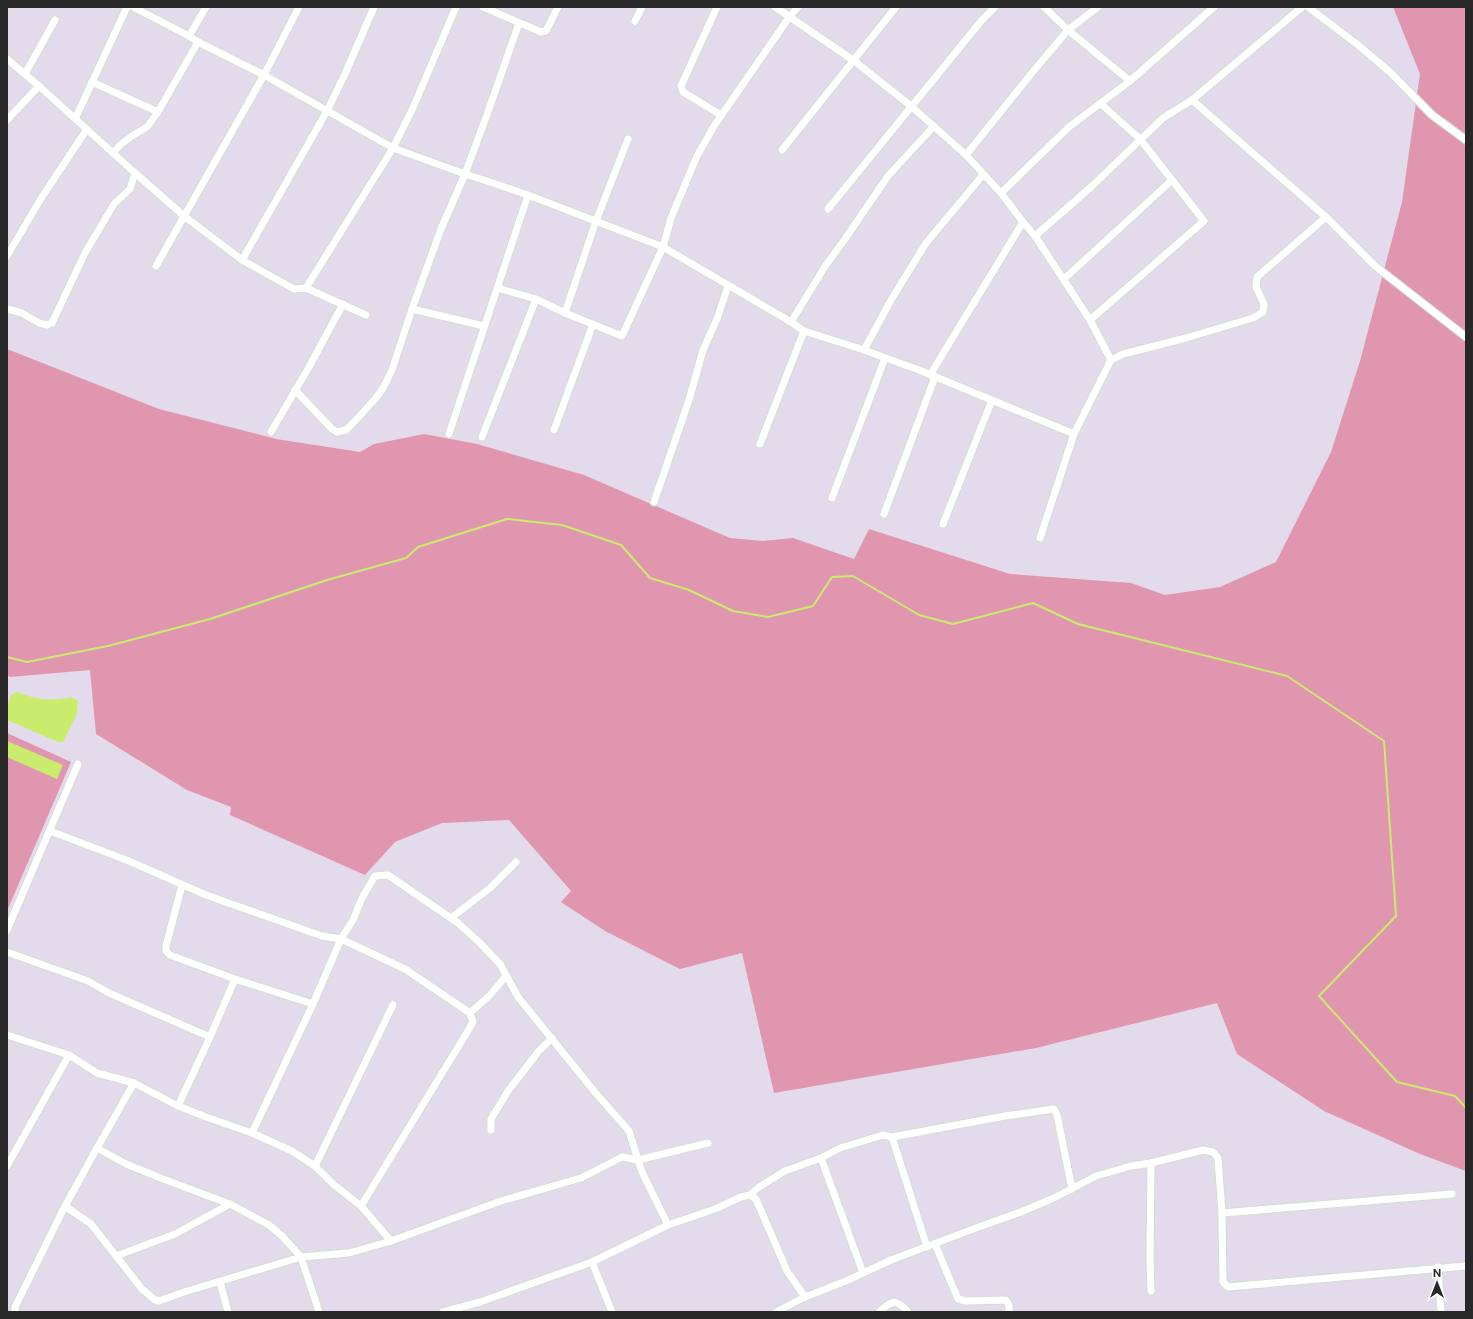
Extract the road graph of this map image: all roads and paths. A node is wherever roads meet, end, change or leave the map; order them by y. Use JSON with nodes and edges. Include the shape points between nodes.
{"nodes":[{"id":1,"x":127,"y":7,"type":"edge"},
{"id":2,"x":133,"y":7,"type":"edge"},
{"id":3,"x":206,"y":7,"type":"edge"},
{"id":4,"x":299,"y":7,"type":"edge"},
{"id":5,"x":374,"y":7,"type":"edge"},
{"id":6,"x":456,"y":7,"type":"edge"},
{"id":7,"x":484,"y":7,"type":"edge"},
{"id":8,"x":558,"y":7,"type":"edge"},
{"id":9,"x":642,"y":7,"type":"edge"},
{"id":10,"x":717,"y":7,"type":"edge"},
{"id":11,"x":775,"y":7,"type":"edge"},
{"id":12,"x":798,"y":7,"type":"edge"},
{"id":13,"x":896,"y":7,"type":"edge"},
{"id":14,"x":995,"y":7,"type":"edge"},
{"id":15,"x":1044,"y":7,"type":"edge"},
{"id":16,"x":1098,"y":7,"type":"edge"},
{"id":17,"x":1214,"y":7,"type":"edge"},
{"id":18,"x":1302,"y":7,"type":"edge"},
{"id":19,"x":1308,"y":7,"type":"edge"},
{"id":20,"x":790,"y":16,"type":"junction"},
{"id":21,"x":55,"y":20,"type":"dead end"},
{"id":22,"x":635,"y":21,"type":"dead end"},
{"id":23,"x":519,"y":23,"type":"junction"},
{"id":24,"x":1068,"y":30,"type":"junction"},
{"id":25,"x":189,"y":36,"type":"junction"},
{"id":26,"x":198,"y":42,"type":"junction"},
{"id":27,"x":7,"y":59,"type":"edge"},
{"id":28,"x":853,"y":60,"type":"junction"},
{"id":29,"x":25,"y":74,"type":"junction"},
{"id":30,"x":264,"y":74,"type":"junction"},
{"id":31,"x":1130,"y":81,"type":"junction"},
{"id":32,"x":92,"y":82,"type":"junction"},
{"id":33,"x":39,"y":86,"type":"junction"},
{"id":34,"x":1192,"y":100,"type":"junction"},
{"id":35,"x":1101,"y":104,"type":"junction"},
{"id":36,"x":911,"y":106,"type":"junction"},
{"id":37,"x":327,"y":111,"type":"junction"},
{"id":38,"x":158,"y":112,"type":"junction"},
{"id":39,"x":721,"y":115,"type":"junction"},
{"id":40,"x":75,"y":119,"type":"junction"},
{"id":41,"x":7,"y":120,"type":"edge"},
{"id":42,"x":934,"y":126,"type":"junction"},
{"id":43,"x":87,"y":128,"type":"junction"},
{"id":44,"x":628,"y":139,"type":"dead end"},
{"id":45,"x":1140,"y":139,"type":"junction"},
{"id":46,"x":1466,"y":140,"type":"edge"},
{"id":47,"x":393,"y":148,"type":"junction"},
{"id":48,"x":782,"y":150,"type":"dead end"},
{"id":49,"x":113,"y":153,"type":"junction"},
{"id":50,"x":966,"y":155,"type":"junction"},
{"id":51,"x":135,"y":173,"type":"junction"},
{"id":52,"x":464,"y":174,"type":"junction"},
{"id":53,"x":983,"y":175,"type":"junction"},
{"id":54,"x":1171,"y":181,"type":"junction"},
{"id":55,"x":1001,"y":193,"type":"junction"},
{"id":56,"x":528,"y":195,"type":"junction"},
{"id":57,"x":828,"y":209,"type":"dead end"},
{"id":58,"x":184,"y":216,"type":"junction"},
{"id":59,"x":1326,"y":217,"type":"junction"},
{"id":60,"x":596,"y":221,"type":"junction"},
{"id":61,"x":1023,"y":222,"type":"junction"},
{"id":62,"x":1035,"y":236,"type":"junction"},
{"id":63,"x":662,"y":247,"type":"junction"},
{"id":64,"x":7,"y":256,"type":"edge"},
{"id":65,"x":242,"y":260,"type":"junction"},
{"id":66,"x":156,"y":266,"type":"dead end"},
{"id":67,"x":1064,"y":279,"type":"junction"},
{"id":68,"x":728,"y":286,"type":"junction"},
{"id":69,"x":306,"y":288,"type":"junction"},
{"id":70,"x":497,"y":288,"type":"junction"},
{"id":71,"x":536,"y":299,"type":"junction"},
{"id":72,"x":343,"y":304,"type":"junction"},
{"id":73,"x":7,"y":309,"type":"edge"},
{"id":74,"x":412,"y":309,"type":"junction"},
{"id":75,"x":564,"y":313,"type":"junction"},
{"id":76,"x":366,"y":315,"type":"dead end"},
{"id":77,"x":1090,"y":320,"type":"junction"},
{"id":78,"x":791,"y":322,"type":"junction"},
{"id":79,"x":593,"y":324,"type":"junction"},
{"id":80,"x":484,"y":326,"type":"junction"},
{"id":81,"x":804,"y":331,"type":"junction"},
{"id":82,"x":1466,"y":337,"type":"edge"},
{"id":83,"x":864,"y":350,"type":"junction"},
{"id":84,"x":885,"y":358,"type":"junction"},
{"id":85,"x":1111,"y":360,"type":"junction"},
{"id":86,"x":932,"y":376,"type":"junction"},
{"id":87,"x":295,"y":390,"type":"junction"},
{"id":88,"x":992,"y":400,"type":"junction"},
{"id":89,"x":554,"y":430,"type":"dead end"},
{"id":90,"x":271,"y":432,"type":"dead end"},
{"id":91,"x":449,"y":434,"type":"dead end"},
{"id":92,"x":1074,"y":434,"type":"junction"},
{"id":93,"x":482,"y":437,"type":"dead end"},
{"id":94,"x":760,"y":444,"type":"dead end"},
{"id":95,"x":832,"y":498,"type":"dead end"},
{"id":96,"x":654,"y":502,"type":"dead end"},
{"id":97,"x":884,"y":514,"type":"dead end"},
{"id":98,"x":943,"y":524,"type":"dead end"},
{"id":99,"x":1040,"y":538,"type":"dead end"},
{"id":100,"x":78,"y":764,"type":"dead end"},
{"id":101,"x":50,"y":831,"type":"junction"},
{"id":102,"x":516,"y":862,"type":"dead end"},
{"id":103,"x":182,"y":885,"type":"junction"},
{"id":104,"x":451,"y":918,"type":"junction"},
{"id":105,"x":7,"y":930,"type":"edge"},
{"id":106,"x":341,"y":939,"type":"junction"},
{"id":107,"x":7,"y":952,"type":"edge"},
{"id":108,"x":506,"y":976,"type":"junction"},
{"id":109,"x":236,"y":979,"type":"junction"},
{"id":110,"x":313,"y":1004,"type":"junction"},
{"id":111,"x":393,"y":1005,"type":"dead end"},
{"id":112,"x":470,"y":1013,"type":"junction"},
{"id":113,"x":7,"y":1035,"type":"edge"},
{"id":114,"x":210,"y":1037,"type":"junction"},
{"id":115,"x":552,"y":1038,"type":"junction"},
{"id":116,"x":69,"y":1055,"type":"junction"},
{"id":117,"x":134,"y":1083,"type":"junction"},
{"id":118,"x":178,"y":1106,"type":"junction"},
{"id":119,"x":491,"y":1130,"type":"dead end"},
{"id":120,"x":252,"y":1133,"type":"junction"},
{"id":121,"x":892,"y":1137,"type":"junction"},
{"id":122,"x":708,"y":1144,"type":"dead end"},
{"id":123,"x":97,"y":1148,"type":"junction"},
{"id":124,"x":821,"y":1158,"type":"junction"},
{"id":125,"x":638,"y":1160,"type":"junction"},
{"id":126,"x":1151,"y":1163,"type":"junction"},
{"id":127,"x":7,"y":1166,"type":"edge"},
{"id":128,"x":315,"y":1166,"type":"junction"},
{"id":129,"x":1072,"y":1189,"type":"junction"},
{"id":130,"x":1452,"y":1194,"type":"dead end"},
{"id":131,"x":750,"y":1196,"type":"junction"},
{"id":132,"x":230,"y":1204,"type":"junction"},
{"id":133,"x":65,"y":1206,"type":"junction"},
{"id":134,"x":361,"y":1206,"type":"junction"},
{"id":135,"x":1222,"y":1213,"type":"junction"},
{"id":136,"x":668,"y":1225,"type":"junction"},
{"id":137,"x":390,"y":1241,"type":"junction"},
{"id":138,"x":931,"y":1246,"type":"junction"},
{"id":139,"x":116,"y":1256,"type":"junction"},
{"id":140,"x":301,"y":1257,"type":"junction"},
{"id":141,"x":592,"y":1262,"type":"junction"},
{"id":142,"x":1466,"y":1266,"type":"edge"},
{"id":143,"x":1438,"y":1267,"type":"junction"},
{"id":144,"x":863,"y":1273,"type":"junction"},
{"id":145,"x":220,"y":1282,"type":"junction"},
{"id":146,"x":1151,"y":1291,"type":"dead end"},
{"id":147,"x":805,"y":1297,"type":"junction"},
{"id":148,"x":12,"y":1308,"type":"edge"},
{"id":149,"x":787,"y":1310,"type":"edge"},
{"id":150,"x":228,"y":1312,"type":"edge"},
{"id":151,"x":319,"y":1312,"type":"edge"},
{"id":152,"x":443,"y":1312,"type":"edge"},
{"id":153,"x":612,"y":1312,"type":"edge"},
{"id":154,"x":776,"y":1312,"type":"edge"},
{"id":155,"x":879,"y":1312,"type":"edge"},
{"id":156,"x":908,"y":1312,"type":"edge"},
{"id":157,"x":1009,"y":1312,"type":"edge"},
{"id":158,"x":1441,"y":1312,"type":"edge"}],
"edges":[{"from":1,"to":32,"type":"street"},
{"from":2,"to":25,"type":"street"},
{"from":3,"to":25,"type":"street"},
{"from":4,"to":30,"type":"street"},
{"from":5,"to":37,"type":"street"},
{"from":6,"to":47,"type":"street"},
{"from":7,"to":23,"type":"street"},
{"from":8,"to":23,"type":"street","via":[[546,31],[541,32]]},
{"from":9,"to":22,"type":"street"},
{"from":10,"to":39,"type":"street","via":[[681,86],[683,92]]},
{"from":11,"to":20,"type":"street"},
{"from":12,"to":20,"type":"street"},
{"from":13,"to":28,"type":"street"},
{"from":14,"to":36,"type":"street"},
{"from":15,"to":24,"type":"street"},
{"from":16,"to":24,"type":"street"},
{"from":17,"to":31,"type":"street"},
{"from":18,"to":34,"type":"street"},
{"from":19,"to":46,"type":"street","via":[[1391,73],[1432,115]]},
{"from":20,"to":28,"type":"street"},
{"from":20,"to":39,"type":"street"},
{"from":21,"to":29,"type":"street"},
{"from":23,"to":52,"type":"street"},
{"from":24,"to":31,"type":"street"},
{"from":24,"to":50,"type":"street"},
{"from":25,"to":26,"type":"street"},
{"from":26,"to":30,"type":"street"},
{"from":26,"to":38,"type":"street"},
{"from":27,"to":29,"type":"street"},
{"from":28,"to":36,"type":"street"},
{"from":28,"to":48,"type":"street"},
{"from":29,"to":33,"type":"street"},
{"from":30,"to":37,"type":"street"},
{"from":30,"to":58,"type":"street"},
{"from":31,"to":35,"type":"street"},
{"from":32,"to":38,"type":"street"},
{"from":32,"to":40,"type":"street"},
{"from":33,"to":40,"type":"street"},
{"from":33,"to":41,"type":"street"},
{"from":34,"to":45,"type":"street","via":[[1163,118]]},
{"from":34,"to":59,"type":"street"},
{"from":35,"to":45,"type":"street"},
{"from":35,"to":55,"type":"street","via":[[1069,127]]},
{"from":36,"to":42,"type":"street"},
{"from":36,"to":57,"type":"street"},
{"from":37,"to":47,"type":"street"},
{"from":37,"to":65,"type":"street"},
{"from":38,"to":49,"type":"street","via":[[146,127]]},
{"from":39,"to":63,"type":"street","via":[[697,156],[671,218]]},
{"from":40,"to":43,"type":"street"},
{"from":42,"to":50,"type":"street"},
{"from":42,"to":78,"type":"street","via":[[888,176],[826,265]]},
{"from":43,"to":49,"type":"street"},
{"from":43,"to":64,"type":"street"},
{"from":44,"to":60,"type":"street"},
{"from":45,"to":54,"type":"street"},
{"from":45,"to":62,"type":"street","via":[[1091,187]]},
{"from":47,"to":52,"type":"street"},
{"from":47,"to":69,"type":"street"},
{"from":49,"to":51,"type":"street"},
{"from":50,"to":53,"type":"street"},
{"from":51,"to":58,"type":"street"},
{"from":51,"to":73,"type":"street","via":[[130,189],[114,204],[85,253],[52,323],[42,324],[22,313]]},
{"from":52,"to":56,"type":"street"},
{"from":52,"to":74,"type":"street"},
{"from":53,"to":55,"type":"street"},
{"from":53,"to":83,"type":"street","via":[[926,244]]},
{"from":54,"to":67,"type":"street"},
{"from":54,"to":77,"type":"street","via":[[1204,221]]},
{"from":55,"to":61,"type":"street"},
{"from":56,"to":60,"type":"street"},
{"from":56,"to":70,"type":"street"},
{"from":58,"to":65,"type":"street"},
{"from":58,"to":66,"type":"street"},
{"from":59,"to":82,"type":"street","via":[[1375,266]]},
{"from":59,"to":85,"type":"street","via":[[1257,277],[1256,287],[1264,304],[1263,312],[1253,318],[1123,354]]},
{"from":60,"to":63,"type":"street"},
{"from":60,"to":75,"type":"street"},
{"from":61,"to":62,"type":"street"},
{"from":61,"to":86,"type":"street"},
{"from":62,"to":67,"type":"street"},
{"from":63,"to":68,"type":"street"},
{"from":63,"to":79,"type":"street","via":[[622,336]]},
{"from":65,"to":69,"type":"street","via":[[294,290]]},
{"from":67,"to":77,"type":"street"},
{"from":68,"to":78,"type":"street"},
{"from":68,"to":96,"type":"street","via":[[703,350],[689,400]]},
{"from":69,"to":72,"type":"street"},
{"from":70,"to":71,"type":"street"},
{"from":70,"to":80,"type":"street"},
{"from":71,"to":75,"type":"street"},
{"from":71,"to":93,"type":"street"},
{"from":72,"to":76,"type":"street"},
{"from":72,"to":87,"type":"street"},
{"from":74,"to":80,"type":"street"},
{"from":74,"to":87,"type":"street","via":[[392,370],[383,388],[346,430],[337,432],[332,429]]},
{"from":75,"to":79,"type":"street"},
{"from":77,"to":85,"type":"street"},
{"from":78,"to":81,"type":"street"},
{"from":79,"to":89,"type":"street"},
{"from":80,"to":91,"type":"street"},
{"from":81,"to":83,"type":"street"},
{"from":81,"to":94,"type":"street"},
{"from":83,"to":84,"type":"street"},
{"from":84,"to":86,"type":"street"},
{"from":84,"to":95,"type":"street"},
{"from":85,"to":92,"type":"street"},
{"from":86,"to":88,"type":"street"},
{"from":86,"to":97,"type":"street"},
{"from":87,"to":90,"type":"street"},
{"from":88,"to":92,"type":"street"},
{"from":88,"to":98,"type":"street"},
{"from":92,"to":99,"type":"street"},
{"from":100,"to":101,"type":"street"},
{"from":101,"to":103,"type":"street","via":[[129,861]]},
{"from":101,"to":105,"type":"street"},
{"from":102,"to":104,"type":"street","via":[[490,888]]},
{"from":103,"to":106,"type":"street","via":[[322,936]]},
{"from":103,"to":109,"type":"street","via":[[166,951],[170,955]]},
{"from":104,"to":106,"type":"street","via":[[388,875],[374,876]]},
{"from":104,"to":108,"type":"street","via":[[500,964]]},
{"from":106,"to":110,"type":"street"},
{"from":106,"to":112,"type":"street","via":[[405,969]]},
{"from":107,"to":114,"type":"street","via":[[88,982]]},
{"from":108,"to":112,"type":"street"},
{"from":108,"to":115,"type":"street","via":[[518,997]]},
{"from":109,"to":110,"type":"street"},
{"from":109,"to":114,"type":"street"},
{"from":110,"to":120,"type":"street"},
{"from":111,"to":128,"type":"street"},
{"from":112,"to":134,"type":"street","via":[[473,1022],[470,1029]]},
{"from":113,"to":116,"type":"street"},
{"from":114,"to":118,"type":"street"},
{"from":115,"to":119,"type":"street","via":[[538,1052],[508,1092],[491,1119]]},
{"from":115,"to":125,"type":"street","via":[[629,1131]]},
{"from":116,"to":117,"type":"street","via":[[97,1073]]},
{"from":116,"to":127,"type":"street"},
{"from":117,"to":118,"type":"street"},
{"from":117,"to":123,"type":"street"},
{"from":118,"to":120,"type":"street"},
{"from":120,"to":128,"type":"street"},
{"from":121,"to":124,"type":"street","via":[[883,1135],[854,1143]]},
{"from":121,"to":129,"type":"street","via":[[1054,1109]]},
{"from":121,"to":138,"type":"street"},
{"from":122,"to":125,"type":"street"},
{"from":123,"to":132,"type":"street","via":[[126,1164]]},
{"from":123,"to":133,"type":"street"},
{"from":124,"to":131,"type":"street","via":[[785,1172]]},
{"from":124,"to":144,"type":"street"},
{"from":125,"to":136,"type":"street"},
{"from":125,"to":137,"type":"street","via":[[622,1157],[580,1178],[501,1200]]},
{"from":126,"to":129,"type":"street","via":[[1096,1176]]},
{"from":126,"to":135,"type":"street","via":[[1203,1150],[1213,1152],[1218,1158]]},
{"from":126,"to":146,"type":"street"},
{"from":128,"to":134,"type":"street"},
{"from":129,"to":138,"type":"street","via":[[1021,1212]]},
{"from":130,"to":135,"type":"street"},
{"from":131,"to":136,"type":"street","via":[[741,1197]]},
{"from":131,"to":147,"type":"street","via":[[756,1199],[787,1271]]},
{"from":132,"to":139,"type":"street","via":[[175,1234]]},
{"from":132,"to":140,"type":"street","via":[[268,1225]]},
{"from":133,"to":139,"type":"street","via":[[91,1224]]},
{"from":133,"to":148,"type":"street"},
{"from":134,"to":137,"type":"street"},
{"from":135,"to":143,"type":"street","via":[[1223,1282],[1228,1287]]},
{"from":136,"to":141,"type":"street"},
{"from":137,"to":140,"type":"street","via":[[349,1252]]},
{"from":138,"to":144,"type":"street"},
{"from":138,"to":157,"type":"street","via":[[958,1299],[1006,1300]]},
{"from":139,"to":145,"type":"street","via":[[142,1289],[151,1298],[159,1301]]},
{"from":140,"to":145,"type":"street"},
{"from":140,"to":151,"type":"street"},
{"from":141,"to":152,"type":"street","via":[[480,1302]]},
{"from":141,"to":153,"type":"street"},
{"from":142,"to":143,"type":"street"},
{"from":143,"to":158,"type":"street"},
{"from":144,"to":147,"type":"street"},
{"from":145,"to":150,"type":"street"},
{"from":147,"to":149,"type":"street"},
{"from":149,"to":154,"type":"street"},
{"from":155,"to":156,"type":"street","via":[[889,1302],[894,1301]]}]}
